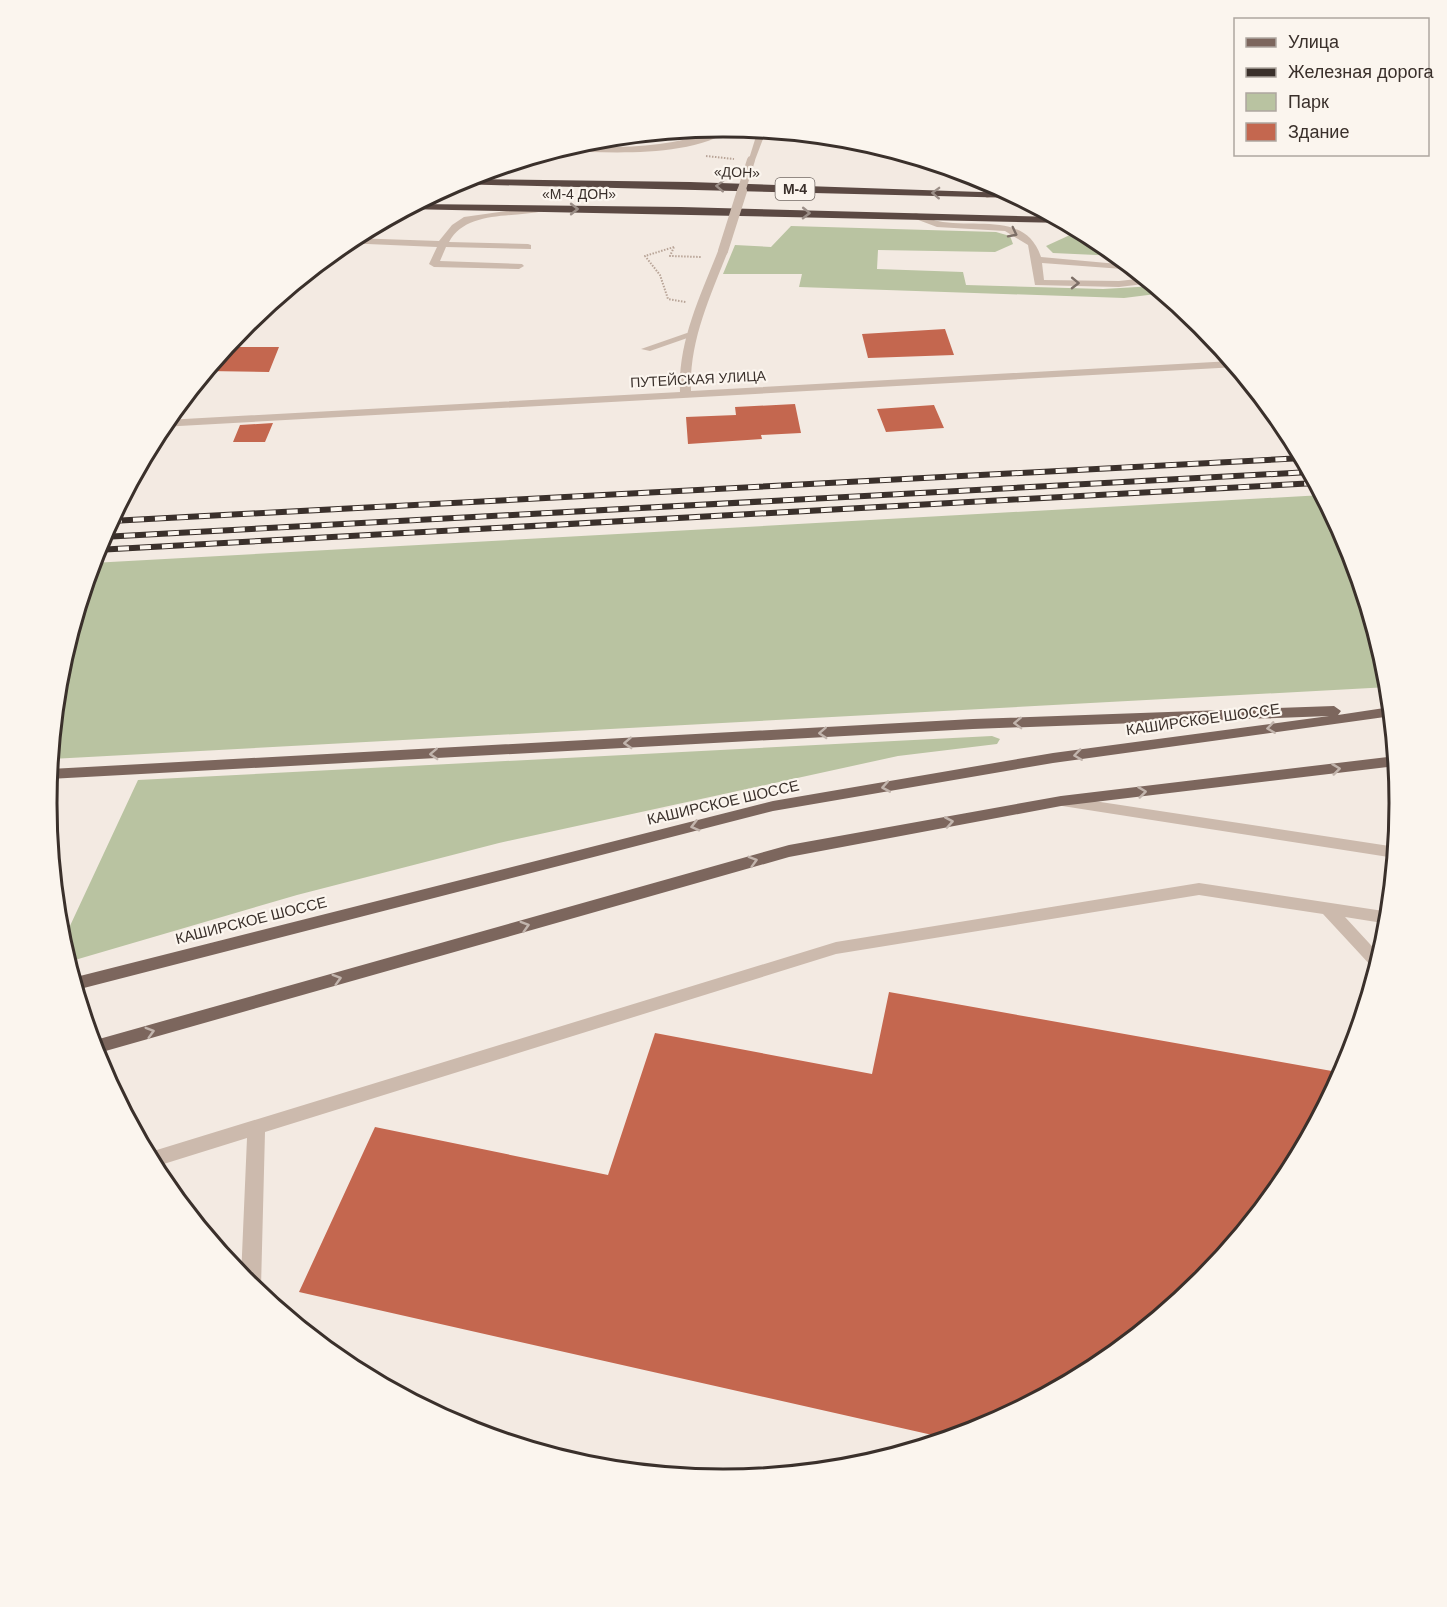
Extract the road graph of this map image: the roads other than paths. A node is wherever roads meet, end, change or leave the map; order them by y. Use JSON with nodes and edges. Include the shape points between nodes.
{"nodes":[{"id":1,"x":699,"y":138,"type":"edge"},
{"id":2,"x":759,"y":138,"type":"edge"},
{"id":3,"x":602,"y":149,"type":"edge"},
{"id":4,"x":483,"y":182,"type":"edge"},
{"id":5,"x":991,"y":194,"type":"edge"},
{"id":6,"x":987,"y":195,"type":"junction"},
{"id":7,"x":995,"y":195,"type":"edge"},
{"id":8,"x":427,"y":207,"type":"edge"},
{"id":9,"x":541,"y":209,"type":"junction"},
{"id":10,"x":916,"y":216,"type":"junction"},
{"id":11,"x":1046,"y":220,"type":"edge"},
{"id":12,"x":365,"y":242,"type":"edge"},
{"id":13,"x":442,"y":244,"type":"junction"},
{"id":14,"x":528,"y":247,"type":"dead end"},
{"id":15,"x":1036,"y":260,"type":"junction"},
{"id":16,"x":519,"y":266,"type":"dead end"},
{"id":17,"x":1118,"y":267,"type":"edge"},
{"id":18,"x":1138,"y":282,"type":"edge"},
{"id":19,"x":691,"y":335,"type":"junction"},
{"id":20,"x":646,"y":350,"type":"dead end"},
{"id":21,"x":1225,"y":365,"type":"edge"},
{"id":22,"x":686,"y":395,"type":"junction"},
{"id":23,"x":176,"y":423,"type":"edge"},
{"id":24,"x":1383,"y":710,"type":"edge"},
{"id":25,"x":1383,"y":711,"type":"edge"},
{"id":26,"x":1389,"y":762,"type":"edge"},
{"id":27,"x":58,"y":774,"type":"edge"},
{"id":28,"x":1061,"y":801,"type":"junction"},
{"id":29,"x":1388,"y":852,"type":"edge"},
{"id":30,"x":1328,"y":909,"type":"junction"},
{"id":31,"x":1380,"y":917,"type":"edge"},
{"id":32,"x":1372,"y":956,"type":"edge"},
{"id":33,"x":82,"y":982,"type":"edge"},
{"id":34,"x":102,"y":1044,"type":"edge"},
{"id":35,"x":256,"y":1127,"type":"junction"},
{"id":36,"x":159,"y":1157,"type":"edge"},
{"id":37,"x":251,"y":1274,"type":"edge"}],
"edges":[{"from":1,"to":3,"type":"street","via":[[649,148]]},
{"from":2,"to":19,"type":"street","bridge":true},
{"from":6,"to":4,"type":"highway","name":"«ДОН»","number":"М-4","one_way":true},
{"from":5,"to":6,"type":"street"},
{"from":6,"to":7,"type":"highway","name":"«ДОН»","number":"М-4"},
{"from":8,"to":9,"type":"highway","name":"«М-4 ДОН»","number":"М-4"},
{"from":9,"to":10,"type":"highway","name":"«М-4 ДОН»","number":"М-4","one_way":true},
{"from":9,"to":13,"type":"street","via":[[467,219],[453,227]]},
{"from":10,"to":11,"type":"highway","number":"М-4"},
{"from":10,"to":15,"type":"street","one_way":true,"via":[[937,224],[1006,228],[1032,244]]},
{"from":12,"to":13,"type":"street"},
{"from":13,"to":14,"type":"street"},
{"from":13,"to":16,"type":"street","via":[[434,264]]},
{"from":15,"to":17,"type":"street"},
{"from":15,"to":18,"type":"street","one_way":true,"via":[[1039,283]]},
{"from":19,"to":20,"type":"street"},
{"from":19,"to":22,"type":"street","via":[[684,379]]},
{"from":21,"to":22,"type":"street","name":"ПУТЕЙСКАЯ УЛИЦА"},
{"from":22,"to":23,"type":"street","name":"ПУТЕЙСКАЯ УЛИЦА"},
{"from":24,"to":27,"type":"main road","one_way":true,"via":[[973,724]]},
{"from":25,"to":33,"type":"main road","name":"КАШИРСКОЕ ШОССЕ","one_way":true,"via":[[1053,758],[774,806]]},
{"from":28,"to":26,"type":"main road","one_way":true},
{"from":28,"to":29,"type":"street"},
{"from":34,"to":28,"type":"main road","one_way":true,"via":[[789,851]]},
{"from":30,"to":31,"type":"street"},
{"from":30,"to":32,"type":"street"},
{"from":30,"to":35,"type":"street","via":[[1199,889],[836,948]]},
{"from":35,"to":36,"type":"street"},
{"from":35,"to":37,"type":"street"}]}
